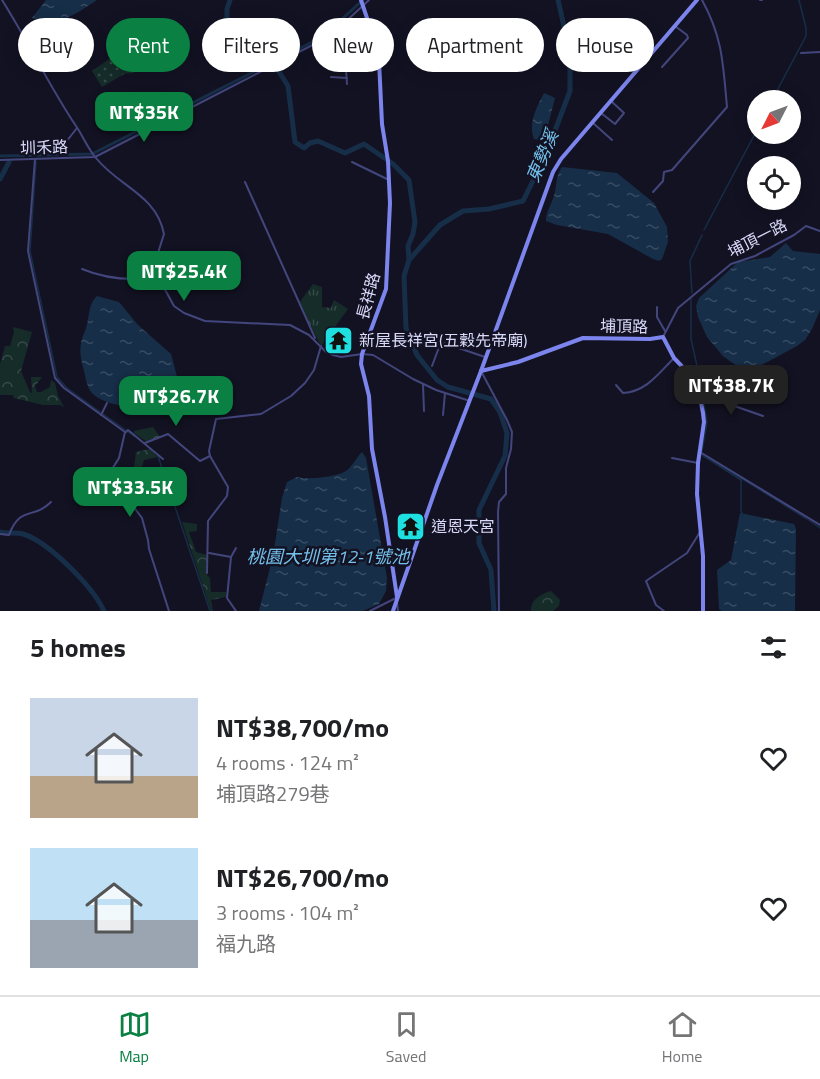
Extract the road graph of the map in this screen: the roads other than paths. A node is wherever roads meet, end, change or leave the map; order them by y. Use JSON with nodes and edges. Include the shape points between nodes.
{"nodes":[{"id":1,"x":2,"y":0,"type":"edge"},
{"id":2,"x":369,"y":0,"type":"edge"},
{"id":3,"x":697,"y":0,"type":"edge"},
{"id":4,"x":702,"y":0,"type":"edge"},
{"id":5,"x":362,"y":2,"type":"edge"},
{"id":6,"x":367,"y":18,"type":"edge"},
{"id":7,"x":675,"y":26,"type":"junction"},
{"id":8,"x":820,"y":52,"type":"edge"},
{"id":9,"x":801,"y":53,"type":"dead end"},
{"id":10,"x":662,"y":67,"type":"dead end"},
{"id":11,"x":346,"y":72,"type":"edge"},
{"id":12,"x":380,"y":72,"type":"edge"},
{"id":13,"x":331,"y":77,"type":"dead end"},
{"id":14,"x":347,"y":78,"type":"junction"},
{"id":15,"x":347,"y":84,"type":"dead end"},
{"id":16,"x":611,"y":101,"type":"junction"},
{"id":17,"x":601,"y":113,"type":"junction"},
{"id":18,"x":593,"y":123,"type":"junction"},
{"id":19,"x":77,"y":128,"type":"junction"},
{"id":20,"x":612,"y":140,"type":"dead end"},
{"id":21,"x":66,"y":142,"type":"dead end"},
{"id":22,"x":93,"y":154,"type":"junction"},
{"id":23,"x":35,"y":159,"type":"junction"},
{"id":24,"x":0,"y":160,"type":"edge"},
{"id":25,"x":352,"y":162,"type":"dead end"},
{"id":26,"x":389,"y":180,"type":"junction"},
{"id":27,"x":245,"y":182,"type":"dead end"},
{"id":28,"x":653,"y":192,"type":"dead end"},
{"id":29,"x":820,"y":231,"type":"edge"},
{"id":30,"x":82,"y":270,"type":"dead end"},
{"id":31,"x":159,"y":277,"type":"junction"},
{"id":32,"x":657,"y":307,"type":"dead end"},
{"id":33,"x":665,"y":331,"type":"junction"},
{"id":34,"x":663,"y":337,"type":"junction"},
{"id":35,"x":316,"y":341,"type":"junction"},
{"id":36,"x":321,"y":346,"type":"junction"},
{"id":37,"x":362,"y":354,"type":"junction"},
{"id":38,"x":485,"y":357,"type":"junction"},
{"id":39,"x":674,"y":358,"type":"junction"},
{"id":40,"x":432,"y":366,"type":"dead end"},
{"id":41,"x":481,"y":371,"type":"junction"},
{"id":42,"x":423,"y":384,"type":"junction"},
{"id":43,"x":616,"y":385,"type":"dead end"},
{"id":44,"x":445,"y":393,"type":"junction"},
{"id":45,"x":701,"y":396,"type":"junction"},
{"id":46,"x":470,"y":400,"type":"junction"},
{"id":47,"x":107,"y":403,"type":"dead end"},
{"id":48,"x":424,"y":411,"type":"dead end"},
{"id":49,"x":101,"y":415,"type":"junction"},
{"id":50,"x":443,"y":415,"type":"dead end"},
{"id":51,"x":764,"y":416,"type":"dead end"},
{"id":52,"x":127,"y":431,"type":"junction"},
{"id":53,"x":145,"y":443,"type":"junction"},
{"id":54,"x":700,"y":452,"type":"junction"},
{"id":55,"x":210,"y":456,"type":"junction"},
{"id":56,"x":672,"y":458,"type":"dead end"},
{"id":57,"x":162,"y":459,"type":"dead end"},
{"id":58,"x":698,"y":463,"type":"junction"},
{"id":59,"x":51,"y":502,"type":"dead end"},
{"id":60,"x":820,"y":525,"type":"edge"},
{"id":61,"x":700,"y":532,"type":"junction"},
{"id":62,"x":0,"y":534,"type":"edge"},
{"id":63,"x":236,"y":548,"type":"dead end"},
{"id":64,"x":208,"y":553,"type":"junction"},
{"id":65,"x":231,"y":558,"type":"junction"},
{"id":66,"x":207,"y":573,"type":"dead end"},
{"id":67,"x":397,"y":597,"type":"junction"},
{"id":68,"x":169,"y":611,"type":"edge"},
{"id":69,"x":236,"y":611,"type":"edge"},
{"id":70,"x":370,"y":611,"type":"edge"},
{"id":71,"x":393,"y":611,"type":"edge"},
{"id":72,"x":398,"y":611,"type":"edge"},
{"id":73,"x":499,"y":611,"type":"edge"},
{"id":74,"x":664,"y":611,"type":"edge"},
{"id":75,"x":703,"y":611,"type":"edge"}],
"edges":[{"from":1,"to":19,"type":"street"},
{"from":2,"to":5,"type":"street","name":"圳禾路"},
{"from":3,"to":7,"type":"street"},
{"from":4,"to":28,"type":"street","via":[[720,40],[726,107],[672,170],[664,172],[663,181]]},
{"from":5,"to":6,"type":"street","name":"長祥路"},
{"from":5,"to":22,"type":"street","name":"圳禾路","via":[[330,36]]},
{"from":7,"to":10,"type":"street","via":[[687,35],[687,40]]},
{"from":7,"to":16,"type":"street"},
{"from":8,"to":9,"type":"street"},
{"from":11,"to":14,"type":"street"},
{"from":12,"to":26,"type":"street","name":"長祥路"},
{"from":13,"to":14,"type":"street"},
{"from":14,"to":15,"type":"street"},
{"from":16,"to":17,"type":"street"},
{"from":16,"to":17,"type":"street","via":[[624,113],[615,124]]},
{"from":17,"to":18,"type":"street"},
{"from":18,"to":20,"type":"street"},
{"from":18,"to":38,"type":"street","via":[[553,172]]},
{"from":19,"to":21,"type":"street"},
{"from":19,"to":22,"type":"street"},
{"from":22,"to":23,"type":"street","name":"圳禾路"},
{"from":22,"to":31,"type":"street","via":[[154,210],[164,234],[157,256]]},
{"from":23,"to":24,"type":"street","name":"圳禾路"},
{"from":23,"to":49,"type":"street","via":[[28,250],[52,368],[58,383]]},
{"from":25,"to":26,"type":"street"},
{"from":26,"to":37,"type":"street","name":"長祥路","via":[[386,289]]},
{"from":27,"to":35,"type":"street"},
{"from":29,"to":33,"type":"street","name":"埔頂一路","via":[[806,226],[755,256],[730,264],[678,308]]},
{"from":30,"to":31,"type":"street","via":[[130,280]]},
{"from":31,"to":35,"type":"street","via":[[174,306],[189,316],[205,321],[290,325]]},
{"from":32,"to":33,"type":"street","via":[[657,317]]},
{"from":33,"to":34,"type":"street","name":"埔頂一路"},
{"from":34,"to":39,"type":"street","name":"埔頂路"},
{"from":34,"to":41,"type":"street","name":"埔頂路","via":[[583,338]]},
{"from":35,"to":36,"type":"street"},
{"from":36,"to":37,"type":"street","via":[[340,357]]},
{"from":36,"to":55,"type":"street","via":[[314,370],[291,396],[261,414],[216,419]]},
{"from":37,"to":42,"type":"street","via":[[373,355]]},
{"from":37,"to":67,"type":"street","name":"長祥路","via":[[372,449]]},
{"from":38,"to":40,"type":"street","via":[[441,342]]},
{"from":38,"to":41,"type":"street"},
{"from":39,"to":43,"type":"street","via":[[645,387],[624,393]]},
{"from":39,"to":45,"type":"street","name":"埔頂路","via":[[697,382]]},
{"from":41,"to":46,"type":"street"},
{"from":41,"to":73,"type":"street","via":[[512,432],[506,494],[499,502],[498,512]]},
{"from":42,"to":44,"type":"street"},
{"from":42,"to":48,"type":"street"},
{"from":44,"to":46,"type":"street"},
{"from":44,"to":50,"type":"street"},
{"from":45,"to":51,"type":"street"},
{"from":45,"to":54,"type":"street","name":"埔頂路","via":[[704,422]]},
{"from":46,"to":67,"type":"street"},
{"from":47,"to":49,"type":"street"},
{"from":49,"to":52,"type":"street"},
{"from":52,"to":53,"type":"street"},
{"from":52,"to":68,"type":"street","via":[[119,458],[109,474],[142,518]]},
{"from":53,"to":55,"type":"street","via":[[168,434],[200,461]]},
{"from":53,"to":57,"type":"street"},
{"from":54,"to":58,"type":"street","name":"埔頂路"},
{"from":54,"to":60,"type":"street"},
{"from":55,"to":64,"type":"street","via":[[228,487],[227,496],[208,521]]},
{"from":56,"to":58,"type":"street"},
{"from":58,"to":61,"type":"street","name":"埔頂路"},
{"from":59,"to":62,"type":"street","via":[[40,511],[24,514],[7,536]]},
{"from":61,"to":74,"type":"street","via":[[687,553],[646,580],[656,605]]},
{"from":61,"to":75,"type":"street","name":"埔頂路"},
{"from":63,"to":65,"type":"street"},
{"from":64,"to":65,"type":"street"},
{"from":64,"to":66,"type":"street"},
{"from":65,"to":69,"type":"street","via":[[227,598]]},
{"from":67,"to":70,"type":"street"},
{"from":67,"to":71,"type":"street"},
{"from":67,"to":72,"type":"street"}]}
